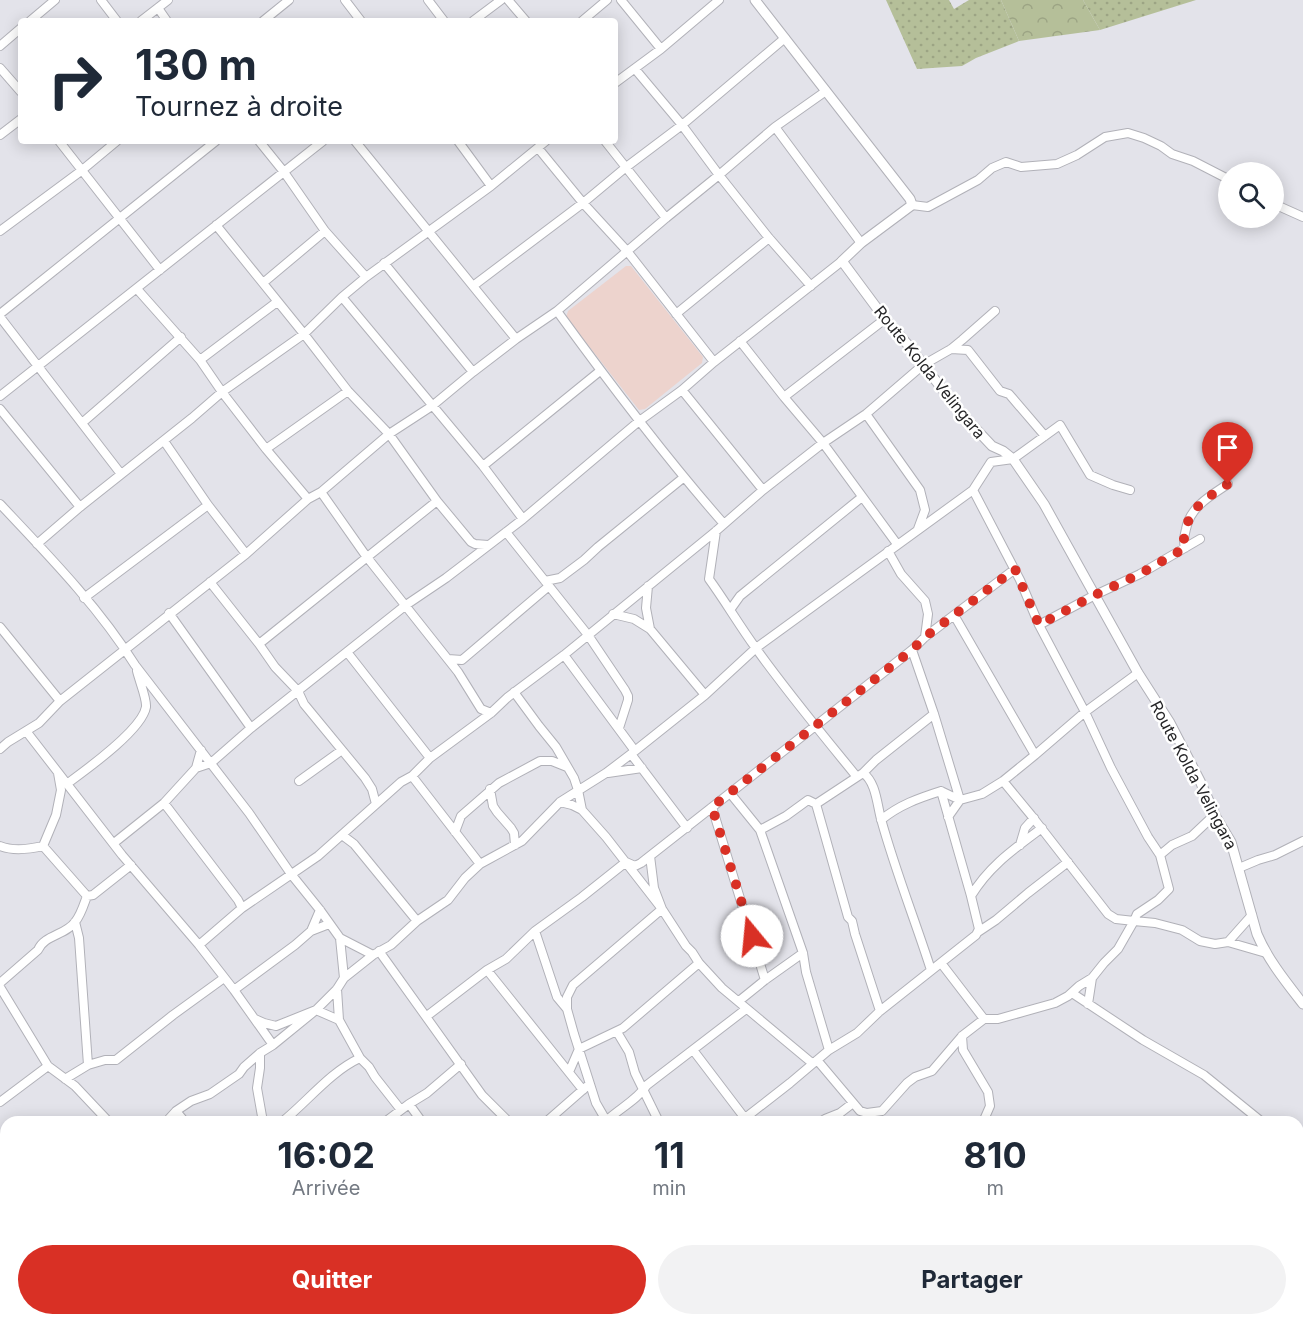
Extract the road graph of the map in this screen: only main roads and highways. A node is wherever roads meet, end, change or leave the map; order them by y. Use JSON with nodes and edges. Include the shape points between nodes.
{"nodes":[{"id":1,"x":755,"y":0,"type":"edge"},
{"id":2,"x":1303,"y":1004,"type":"edge"}],
"edges":[{"from":1,"to":2,"type":"main road","name":"Route Kolda Velingara","via":[[910,199],[912,205],[842,261],[978,432],[1013,459],[1044,504],[1170,723],[1232,842],[1257,934]]}]}
